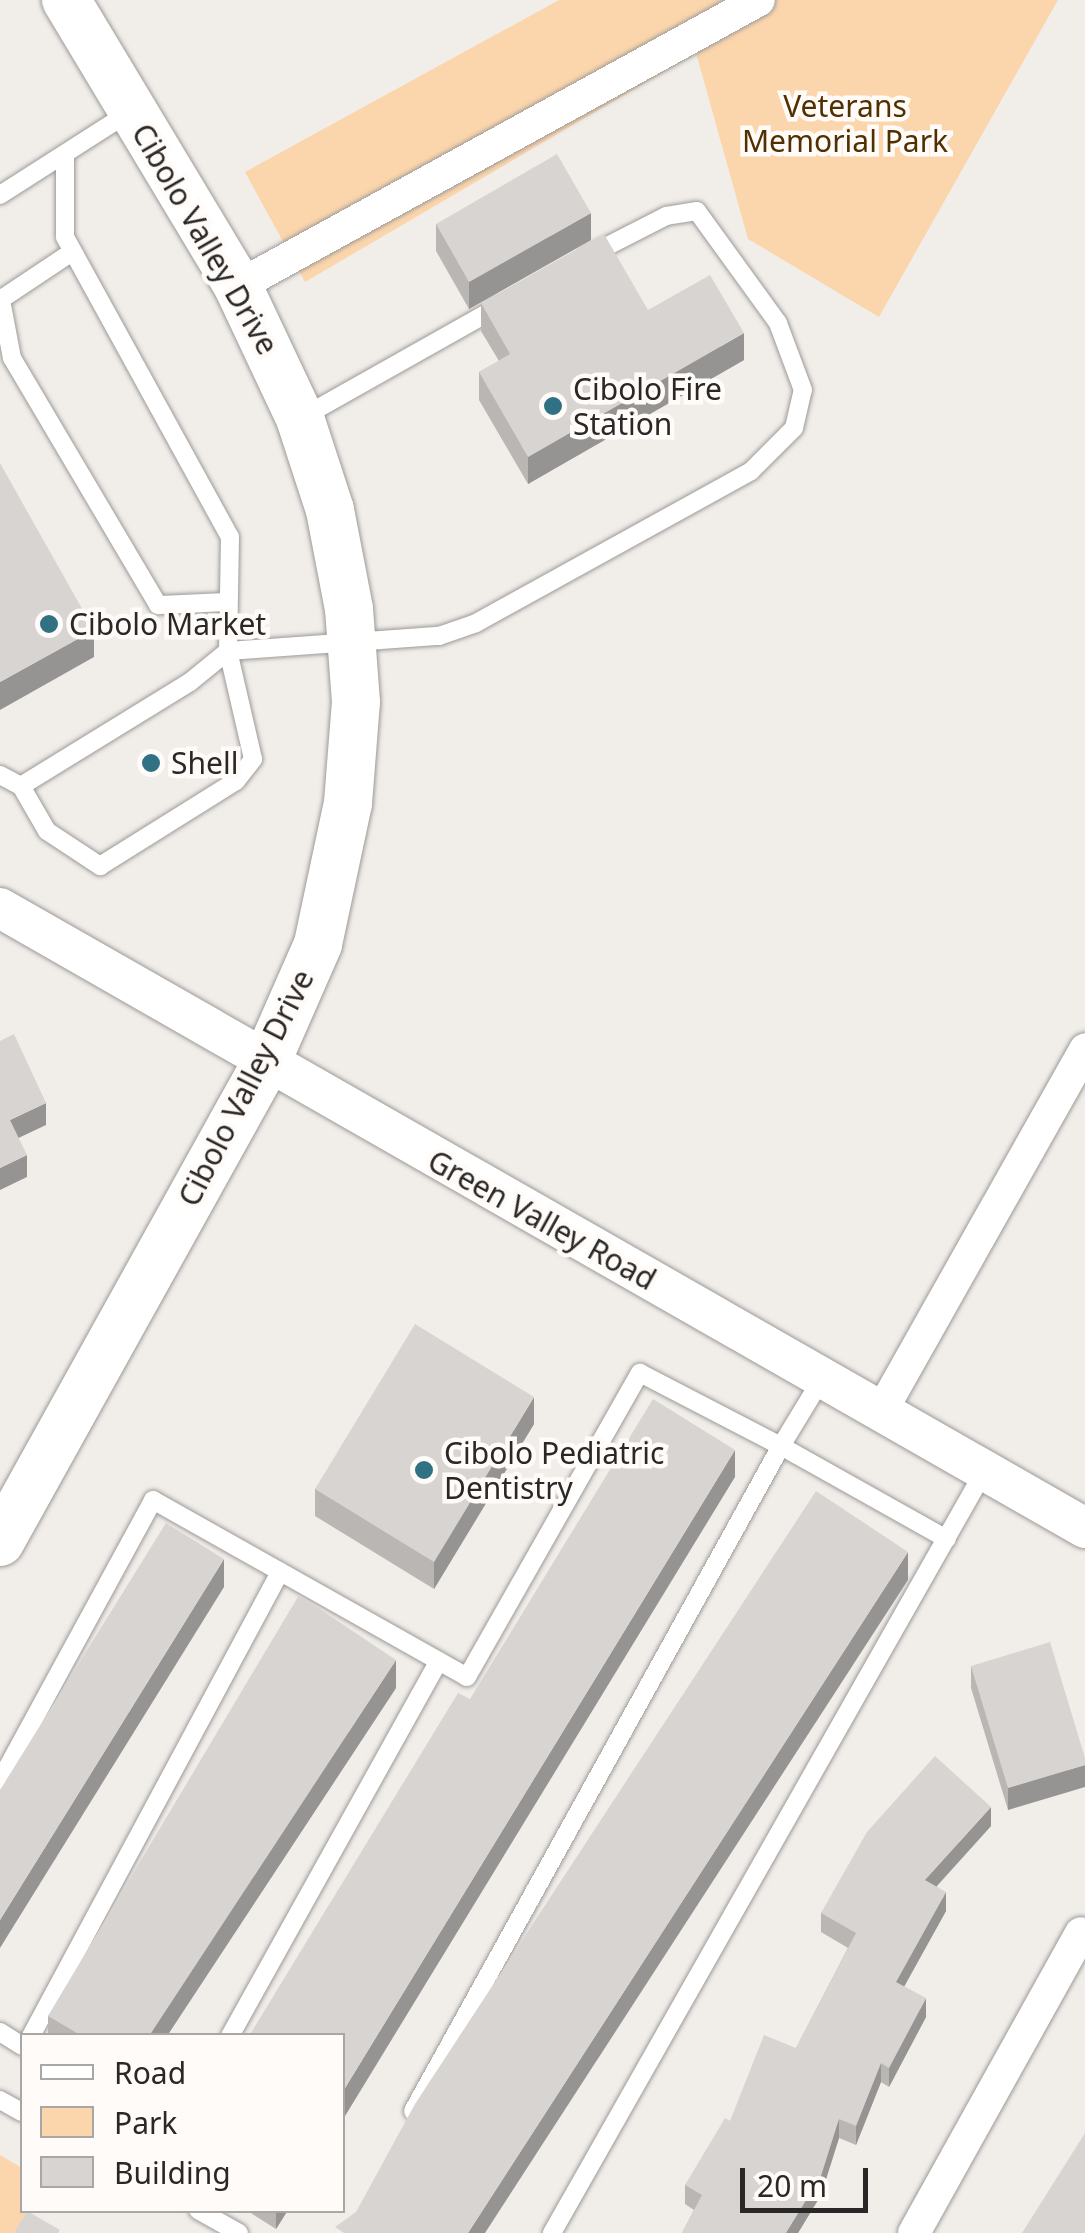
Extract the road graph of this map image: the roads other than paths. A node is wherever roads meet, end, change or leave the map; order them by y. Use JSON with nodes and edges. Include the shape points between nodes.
{"nodes":[{"id":1,"x":66,"y":0,"type":"edge"},
{"id":2,"x":758,"y":0,"type":"edge"},
{"id":3,"x":131,"y":112,"type":"junction"},
{"id":4,"x":65,"y":154,"type":"junction"},
{"id":5,"x":0,"y":195,"type":"edge"},
{"id":6,"x":72,"y":252,"type":"junction"},
{"id":7,"x":567,"y":268,"type":"edge"},
{"id":8,"x":238,"y":286,"type":"junction"},
{"id":9,"x":517,"y":296,"type":"edge"},
{"id":10,"x":0,"y":300,"type":"edge"},
{"id":11,"x":300,"y":418,"type":"junction"},
{"id":12,"x":228,"y":602,"type":"junction"},
{"id":13,"x":352,"y":640,"type":"junction"},
{"id":14,"x":228,"y":651,"type":"junction"},
{"id":15,"x":0,"y":774,"type":"edge"},
{"id":16,"x":21,"y":786,"type":"junction"},
{"id":17,"x":0,"y":908,"type":"edge"},
{"id":18,"x":1085,"y":1049,"type":"edge"},
{"id":19,"x":265,"y":1065,"type":"junction"},
{"id":20,"x":823,"y":1377,"type":"junction"},
{"id":21,"x":882,"y":1410,"type":"junction"},
{"id":22,"x":782,"y":1446,"type":"junction"},
{"id":23,"x":985,"y":1470,"type":"junction"},
{"id":24,"x":1085,"y":1528,"type":"edge"},
{"id":25,"x":946,"y":1539,"type":"junction"},
{"id":26,"x":0,"y":1542,"type":"edge"},
{"id":27,"x":280,"y":1572,"type":"junction"},
{"id":28,"x":438,"y":1661,"type":"junction"},
{"id":29,"x":0,"y":1780,"type":"edge"},
{"id":30,"x":1081,"y":1933,"type":"dead end"},
{"id":31,"x":33,"y":2033,"type":"edge"},
{"id":32,"x":232,"y":2033,"type":"edge"},
{"id":33,"x":404,"y":2128,"type":"edge"},
{"id":34,"x":203,"y":2213,"type":"edge"},
{"id":35,"x":239,"y":2233,"type":"edge"},
{"id":36,"x":552,"y":2233,"type":"edge"},
{"id":37,"x":914,"y":2233,"type":"edge"}],
"edges":[{"from":1,"to":3,"type":"main road","name":"Cibolo Valley Drive"},
{"from":2,"to":8,"type":"street"},
{"from":3,"to":4,"type":"lane"},
{"from":3,"to":8,"type":"main road","name":"Cibolo Valley Drive"},
{"from":4,"to":5,"type":"lane"},
{"from":4,"to":6,"type":"lane","via":[[64,237]]},
{"from":6,"to":10,"type":"lane"},
{"from":6,"to":12,"type":"lane","via":[[230,537]]},
{"from":7,"to":13,"type":"lane","via":[[666,216],[697,211],[778,324],[803,390],[794,428],[752,472],[476,622],[439,636]]},
{"from":8,"to":11,"type":"main road","name":"Cibolo Valley Drive"},
{"from":9,"to":11,"type":"lane"},
{"from":10,"to":12,"type":"lane","via":[[12,358],[158,606]]},
{"from":11,"to":13,"type":"main road","name":"Cibolo Valley Drive","via":[[330,510]]},
{"from":12,"to":14,"type":"lane"},
{"from":13,"to":14,"type":"lane"},
{"from":13,"to":19,"type":"main road","name":"Cibolo Valley Drive","via":[[356,702],[344,820],[318,944]]},
{"from":14,"to":16,"type":"lane","via":[[190,682]]},
{"from":14,"to":16,"type":"lane","via":[[253,759],[236,781],[100,866],[47,831]]},
{"from":15,"to":16,"type":"lane"},
{"from":17,"to":19,"type":"street","name":"Green Valley Road"},
{"from":18,"to":21,"type":"street"},
{"from":19,"to":20,"type":"street","name":"Green Valley Road"},
{"from":19,"to":26,"type":"main road","name":"Cibolo Valley Drive"},
{"from":20,"to":21,"type":"street","name":"Green Valley Road"},
{"from":20,"to":22,"type":"lane"},
{"from":21,"to":23,"type":"street","name":"Green Valley Road"},
{"from":22,"to":25,"type":"lane"},
{"from":22,"to":28,"type":"lane","via":[[640,1373],[467,1677]]},
{"from":22,"to":33,"type":"lane"},
{"from":23,"to":24,"type":"street","name":"Green Valley Road"},
{"from":23,"to":25,"type":"lane"},
{"from":25,"to":36,"type":"lane"},
{"from":27,"to":28,"type":"lane"},
{"from":27,"to":29,"type":"lane","via":[[154,1500]]},
{"from":27,"to":31,"type":"lane"},
{"from":28,"to":32,"type":"lane"},
{"from":30,"to":37,"type":"street"},
{"from":34,"to":35,"type":"lane"}]}
